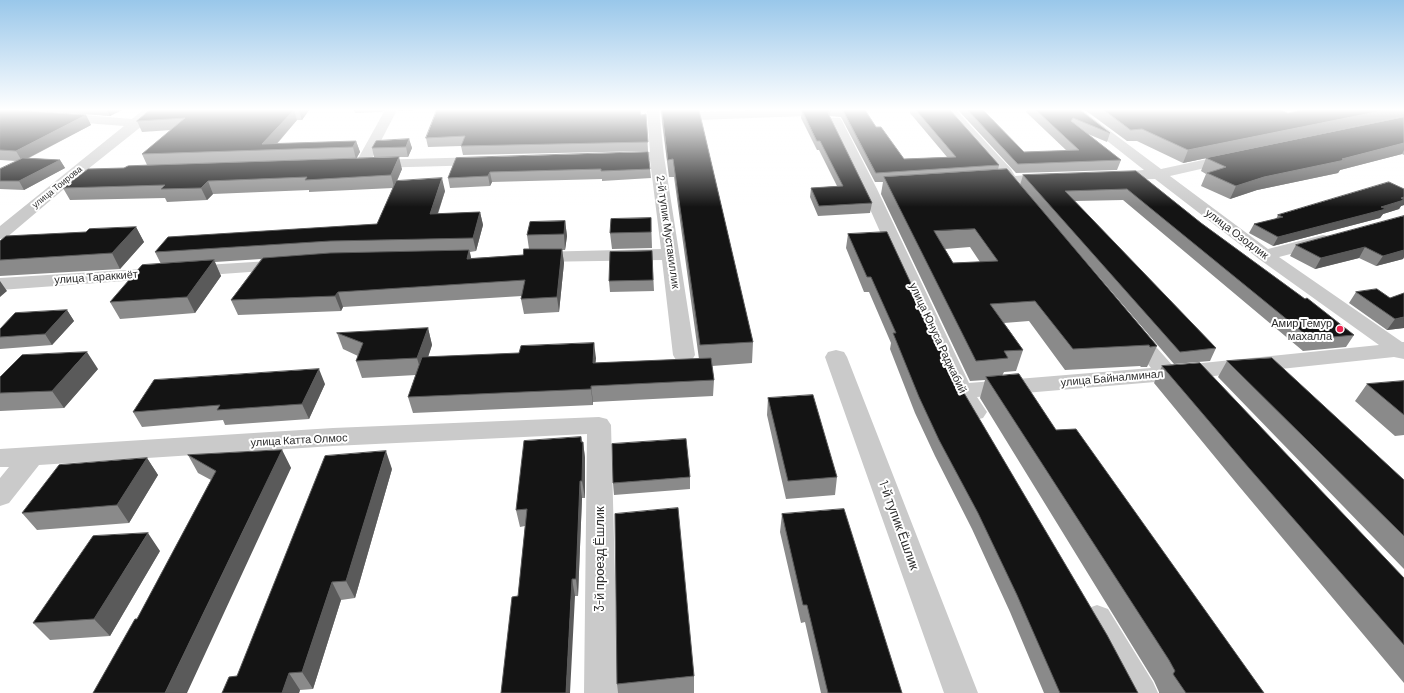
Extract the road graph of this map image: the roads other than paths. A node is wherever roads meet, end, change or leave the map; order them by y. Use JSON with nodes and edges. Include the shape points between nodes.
{"nodes":[{"id":1,"x":113,"y":142,"type":"edge"},
{"id":2,"x":374,"y":142,"type":"edge"},
{"id":3,"x":656,"y":142,"type":"edge"},
{"id":4,"x":848,"y":142,"type":"edge"},
{"id":5,"x":979,"y":142,"type":"edge"},
{"id":6,"x":1116,"y":142,"type":"edge"},
{"id":7,"x":657,"y":156,"type":"junction"},
{"id":8,"x":1244,"y":156,"type":"edge"},
{"id":9,"x":609,"y":157,"type":"edge"},
{"id":10,"x":497,"y":160,"type":"edge"},
{"id":11,"x":346,"y":164,"type":"edge"},
{"id":12,"x":362,"y":164,"type":"junction"},
{"id":13,"x":128,"y":172,"type":"edge"},
{"id":14,"x":74,"y":174,"type":"junction"},
{"id":15,"x":1157,"y":174,"type":"junction"},
{"id":16,"x":1095,"y":176,"type":"edge"},
{"id":17,"x":1064,"y":178,"type":"edge"},
{"id":18,"x":1010,"y":180,"type":"junction"},
{"id":19,"x":971,"y":183,"type":"edge"},
{"id":20,"x":1024,"y":202,"type":"edge"},
{"id":21,"x":0,"y":234,"type":"edge"},
{"id":22,"x":1335,"y":236,"type":"edge"},
{"id":23,"x":671,"y":254,"type":"junction"},
{"id":24,"x":1265,"y":255,"type":"junction"},
{"id":25,"x":523,"y":258,"type":"edge"},
{"id":26,"x":303,"y":264,"type":"edge"},
{"id":27,"x":0,"y":284,"type":"edge"},
{"id":28,"x":1126,"y":325,"type":"edge"},
{"id":29,"x":1402,"y":350,"type":"edge"},
{"id":30,"x":684,"y":354,"type":"dead end"},
{"id":31,"x":836,"y":357,"type":"dead end"},
{"id":32,"x":1198,"y":371,"type":"junction"},
{"id":33,"x":1167,"y":374,"type":"junction"},
{"id":34,"x":962,"y":391,"type":"junction"},
{"id":35,"x":1219,"y":394,"type":"edge"},
{"id":36,"x":599,"y":425,"type":"joint"},
{"id":37,"x":987,"y":432,"type":"edge"},
{"id":38,"x":32,"y":456,"type":"junction"},
{"id":39,"x":0,"y":458,"type":"edge"},
{"id":40,"x":0,"y":496,"type":"edge"},
{"id":41,"x":1088,"y":604,"type":"edge"},
{"id":42,"x":601,"y":693,"type":"edge"},
{"id":43,"x":961,"y":693,"type":"edge"},
{"id":44,"x":1141,"y":693,"type":"edge"}],
"edges":[{"from":1,"to":14,"type":"street","name":"улица Тоирова"},
{"from":2,"to":12,"type":"street"},
{"from":3,"to":7,"type":"street","name":"2-й тупик Мустакиллик"},
{"from":4,"to":34,"type":"street","name":"улица Юнуса Раджабий","via":[[877,189]]},
{"from":5,"to":18,"type":"street","via":[[1006,172]]},
{"from":6,"to":15,"type":"street","name":"улица Озодлик"},
{"from":7,"to":9,"type":"street"},
{"from":7,"to":23,"type":"street","name":"2-й тупик Мустакиллик"},
{"from":8,"to":15,"type":"street"},
{"from":10,"to":12,"type":"street"},
{"from":11,"to":12,"type":"street"},
{"from":13,"to":14,"type":"street"},
{"from":14,"to":21,"type":"street","name":"улица Тоирова"},
{"from":15,"to":16,"type":"street"},
{"from":15,"to":24,"type":"street","name":"улица Озодлик"},
{"from":17,"to":18,"type":"street"},
{"from":18,"to":19,"type":"street"},
{"from":18,"to":20,"type":"street","via":[[1013,190]]},
{"from":22,"to":24,"type":"street"},
{"from":23,"to":25,"type":"street"},
{"from":23,"to":30,"type":"street","name":"2-й тупик Мустакиллик"},
{"from":24,"to":29,"type":"street","name":"улица Озодлик"},
{"from":26,"to":27,"type":"street","name":"улица Тараккиёт"},
{"from":28,"to":33,"type":"street"},
{"from":29,"to":32,"type":"street","name":"улица Байналминал"},
{"from":31,"to":43,"type":"street","name":"1-й тупик Ёшлик"},
{"from":32,"to":33,"type":"street","name":"улица Байналминал"},
{"from":32,"to":35,"type":"street"},
{"from":33,"to":34,"type":"street","name":"улица Байналминал"},
{"from":34,"to":37,"type":"street","name":"улица Юнуса Раджабий"},
{"from":36,"to":38,"type":"street","name":"улица Катта Олмос","via":[[328,448]]},
{"from":36,"to":42,"type":"street","name":"3-й проезд Ёшлик"},
{"from":38,"to":39,"type":"street","name":"улица Катта Олмос"},
{"from":38,"to":40,"type":"street"},
{"from":41,"to":44,"type":"street"}]}
